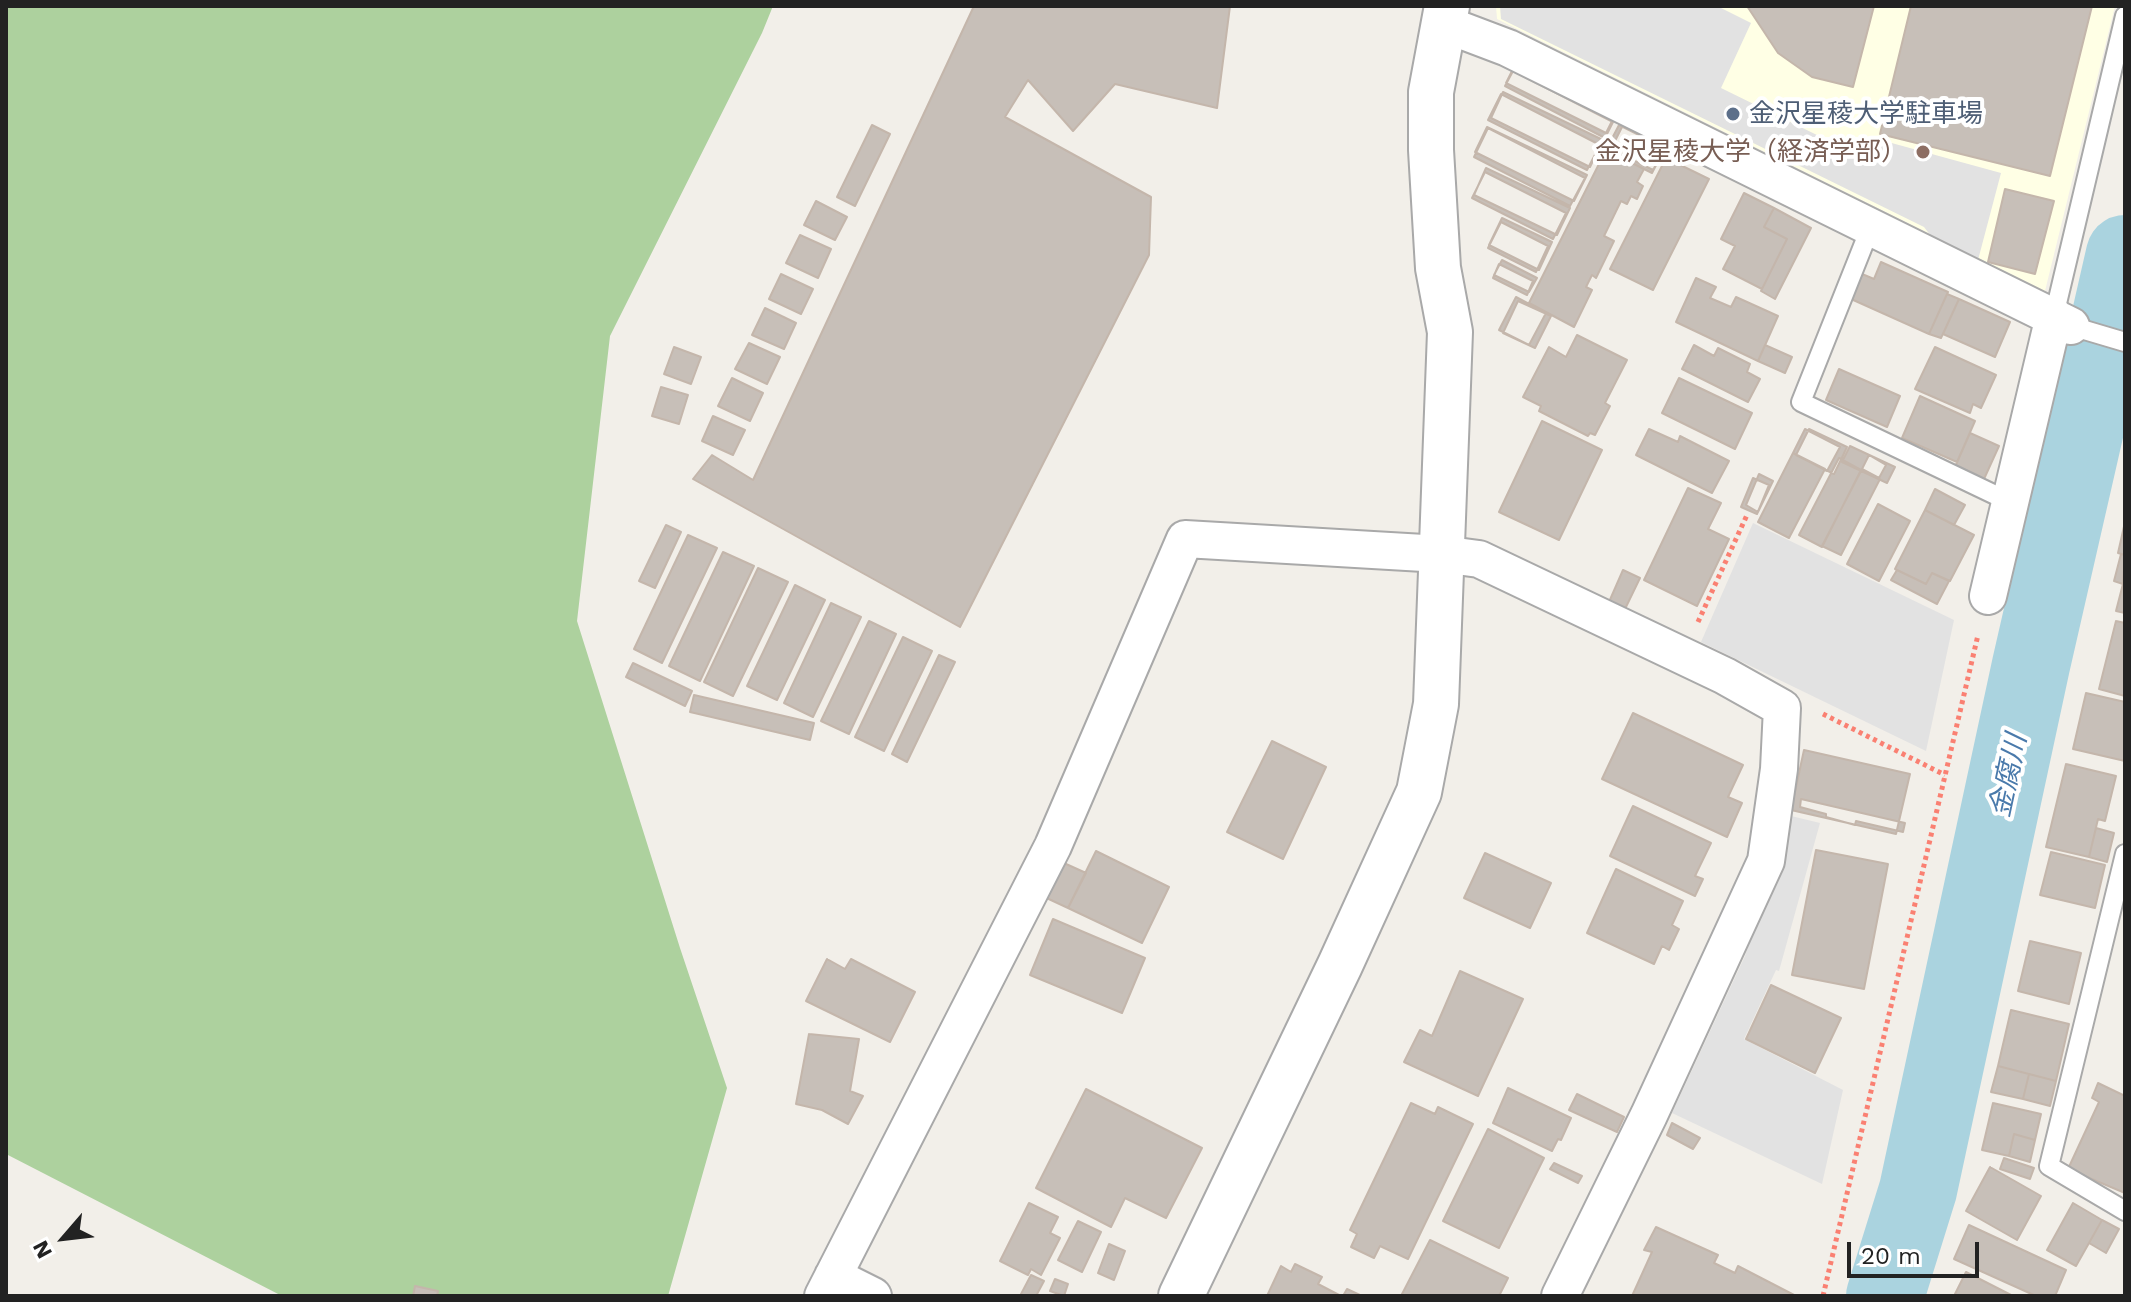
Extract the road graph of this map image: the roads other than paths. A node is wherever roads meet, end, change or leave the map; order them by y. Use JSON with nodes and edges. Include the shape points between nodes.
{"nodes":[{"id":1,"x":1444,"y":14,"type":"edge"},
{"id":2,"x":2125,"y":16,"type":"edge"},
{"id":3,"x":1871,"y":226,"type":"junction"},
{"id":4,"x":2062,"y":321,"type":"junction"},
{"id":5,"x":2125,"y":342,"type":"edge"},
{"id":6,"x":2010,"y":502,"type":"junction"},
{"id":7,"x":1441,"y":554,"type":"junction"},
{"id":8,"x":1988,"y":596,"type":"road end"},
{"id":9,"x":2125,"y":854,"type":"edge"},
{"id":10,"x":2125,"y":1211,"type":"edge"},
{"id":11,"x":828,"y":1286,"type":"edge"},
{"id":12,"x":873,"y":1296,"type":"edge"},
{"id":13,"x":1181,"y":1296,"type":"edge"},
{"id":14,"x":1560,"y":1296,"type":"edge"}],
"edges":[{"from":1,"to":3,"type":"street"},
{"from":1,"to":7,"type":"street","via":[[1431,92],[1438,268],[1450,332]]},
{"from":2,"to":4,"type":"lane"},
{"from":3,"to":4,"type":"street"},
{"from":3,"to":6,"type":"lane","via":[[1801,402]]},
{"from":4,"to":5,"type":"lane"},
{"from":4,"to":6,"type":"street"},
{"from":6,"to":8,"type":"street"},
{"from":7,"to":11,"type":"street","via":[[1185,539],[1053,846]]},
{"from":7,"to":13,"type":"street","via":[[1436,704],[1419,792]]},
{"from":7,"to":14,"type":"street","via":[[1479,559],[1782,708],[1766,861]]},
{"from":9,"to":10,"type":"lane","via":[[2049,1166]]},
{"from":11,"to":12,"type":"street"}]}
